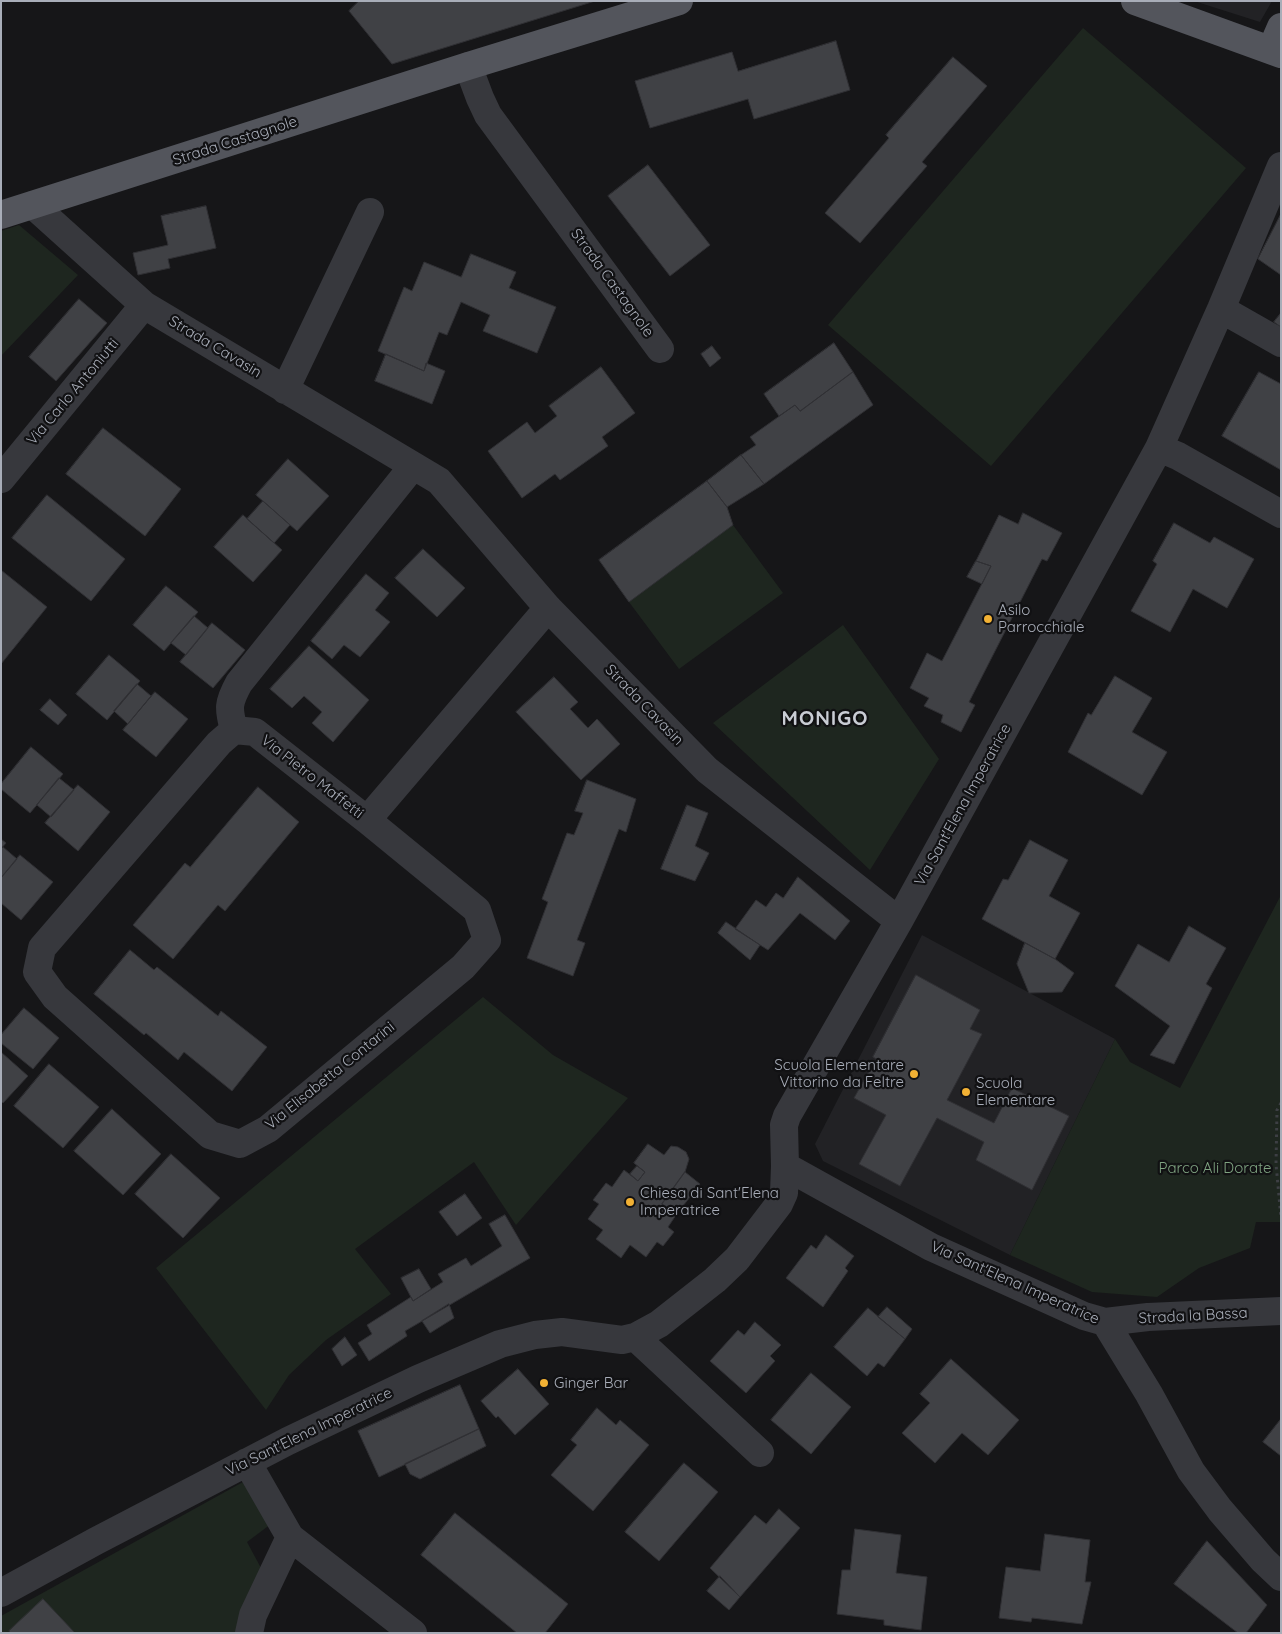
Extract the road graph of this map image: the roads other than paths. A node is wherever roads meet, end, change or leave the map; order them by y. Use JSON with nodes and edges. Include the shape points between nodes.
{"nodes":[{"id":1,"x":679,"y":1,"type":"edge"},
{"id":2,"x":1134,"y":1,"type":"edge"},
{"id":3,"x":1277,"y":44,"type":"edge"},
{"id":4,"x":468,"y":66,"type":"junction"},
{"id":5,"x":1281,"y":166,"type":"edge"},
{"id":6,"x":34,"y":205,"type":"junction"},
{"id":7,"x":370,"y":212,"type":"dead end"},
{"id":8,"x":1,"y":215,"type":"edge"},
{"id":9,"x":144,"y":305,"type":"junction"},
{"id":10,"x":1222,"y":309,"type":"junction"},
{"id":11,"x":1281,"y":344,"type":"edge"},
{"id":12,"x":660,"y":349,"type":"dead end"},
{"id":13,"x":285,"y":390,"type":"junction"},
{"id":14,"x":1158,"y":448,"type":"junction"},
{"id":15,"x":413,"y":466,"type":"junction"},
{"id":16,"x":1,"y":479,"type":"edge"},
{"id":17,"x":1281,"y":514,"type":"edge"},
{"id":18,"x":548,"y":608,"type":"junction"},
{"id":19,"x":234,"y":730,"type":"junction"},
{"id":20,"x":367,"y":820,"type":"junction"},
{"id":21,"x":899,"y":921,"type":"junction"},
{"id":22,"x":785,"y":1166,"type":"junction"},
{"id":23,"x":1281,"y":1311,"type":"edge"},
{"id":24,"x":1105,"y":1322,"type":"junction"},
{"id":25,"x":635,"y":1337,"type":"junction"},
{"id":26,"x":760,"y":1453,"type":"dead end"},
{"id":27,"x":247,"y":1462,"type":"junction"},
{"id":28,"x":290,"y":1538,"type":"junction"},
{"id":29,"x":1281,"y":1577,"type":"edge"},
{"id":30,"x":1,"y":1593,"type":"edge"},
{"id":31,"x":249,"y":1633,"type":"edge"},
{"id":32,"x":413,"y":1633,"type":"edge"}],
"edges":[{"from":1,"to":4,"type":"main road","name":"Strada Castagnole"},
{"from":2,"to":3,"type":"main road"},
{"from":4,"to":6,"type":"main road","name":"Strada Castagnole"},
{"from":4,"to":12,"type":"street","name":"Strada Castagnole","via":[[488,114]]},
{"from":5,"to":10,"type":"street","name":"Via Sant'Elena Imperatrice"},
{"from":6,"to":8,"type":"main road","name":"Strada Castagnole"},
{"from":6,"to":9,"type":"street","name":"Strada Cavasin"},
{"from":7,"to":13,"type":"street"},
{"from":9,"to":13,"type":"street","name":"Strada Cavasin"},
{"from":9,"to":16,"type":"street","name":"Via Carlo Antoniutti"},
{"from":10,"to":11,"type":"street"},
{"from":10,"to":14,"type":"street","name":"Via Sant'Elena Imperatrice"},
{"from":13,"to":15,"type":"street","name":"Strada Cavasin"},
{"from":14,"to":17,"type":"street"},
{"from":14,"to":21,"type":"street","name":"Via Sant'Elena Imperatrice"},
{"from":15,"to":18,"type":"street","name":"Strada Cavasin","via":[[439,481]]},
{"from":15,"to":19,"type":"street","via":[[238,684],[230,700]]},
{"from":18,"to":20,"type":"street","name":"Via Pietro Maffetti"},
{"from":18,"to":21,"type":"street","name":"Strada Cavasin","via":[[707,770]]},
{"from":19,"to":20,"type":"street","name":"Via Pietro Maffetti","via":[[255,732]]},
{"from":19,"to":20,"type":"street","name":"Via Elisabetta Contarini","via":[[219,743],[42,948],[37,972],[55,997],[210,1135],[240,1144],[268,1129],[463,967],[487,940],[477,910]]},
{"from":21,"to":22,"type":"street","name":"Via Sant'Elena Imperatrice","via":[[787,1116],[784,1125]]},
{"from":22,"to":24,"type":"street","name":"Via Sant'Elena Imperatrice","via":[[931,1247],[1084,1316]]},
{"from":22,"to":25,"type":"street","name":"Via Sant'Elena Imperatrice","via":[[784,1193],[779,1204],[737,1259],[660,1324]]},
{"from":23,"to":24,"type":"street","name":"Strada la Bassa"},
{"from":24,"to":29,"type":"street","name":"Via Sant'Elena Imperatrice","via":[[1191,1471],[1220,1510]]},
{"from":25,"to":26,"type":"street"},
{"from":25,"to":27,"type":"street","name":"Via Sant'Elena Imperatrice","via":[[622,1340],[562,1332],[500,1344],[418,1379]]},
{"from":27,"to":28,"type":"street"},
{"from":27,"to":30,"type":"street","name":"Via Sant'Elena Imperatrice"},
{"from":28,"to":31,"type":"street","via":[[253,1614]]},
{"from":28,"to":32,"type":"street"}]}
